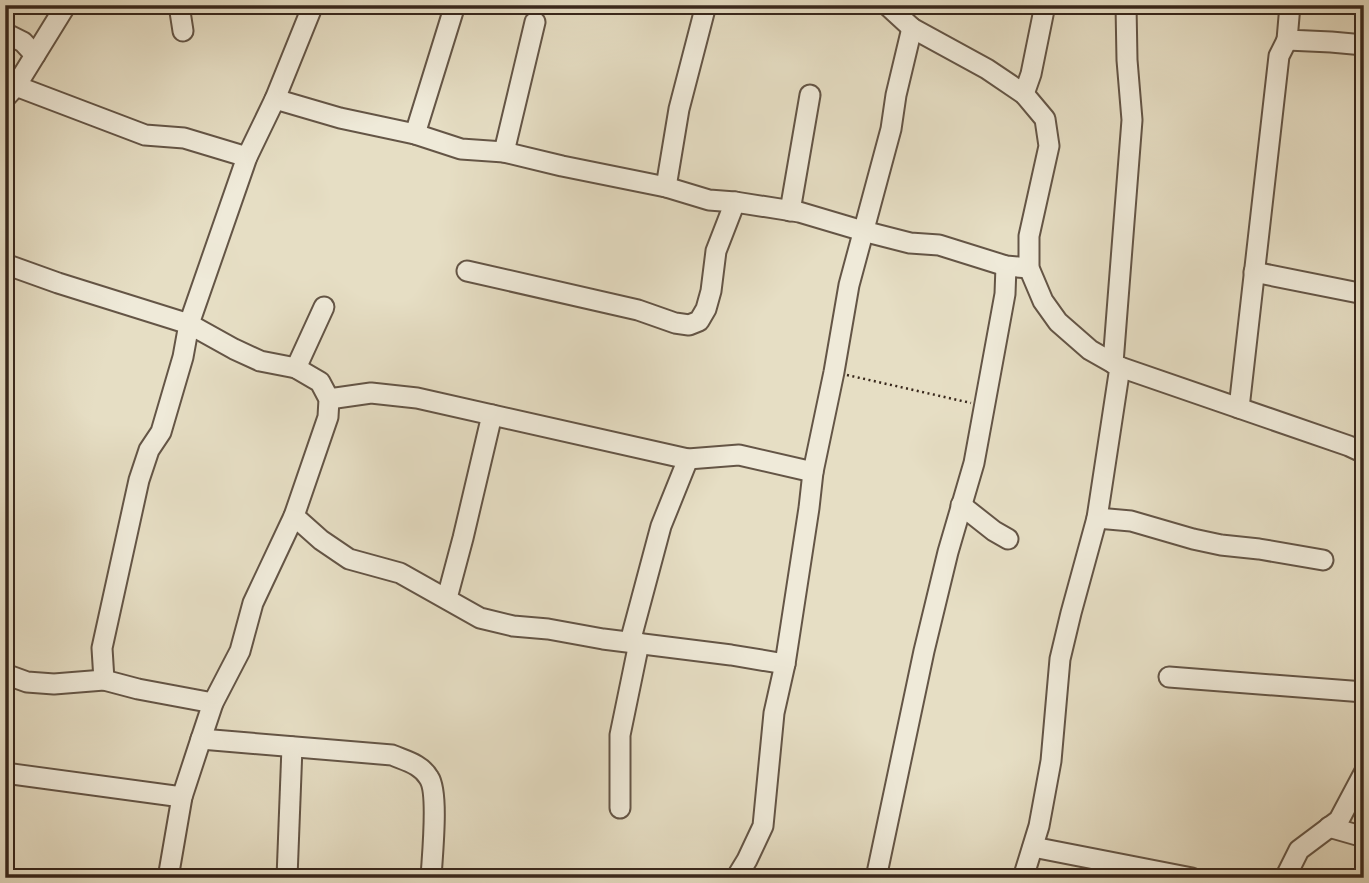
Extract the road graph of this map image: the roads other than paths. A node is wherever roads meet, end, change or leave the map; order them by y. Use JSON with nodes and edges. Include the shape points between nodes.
{"nodes":[{"id":1,"x":66,"y":5,"type":"edge"},
{"id":2,"x":179,"y":5,"type":"edge"},
{"id":3,"x":313,"y":5,"type":"edge"},
{"id":4,"x":455,"y":5,"type":"edge"},
{"id":5,"x":706,"y":5,"type":"edge"},
{"id":6,"x":887,"y":5,"type":"edge"},
{"id":7,"x":1045,"y":5,"type":"edge"},
{"id":8,"x":1126,"y":5,"type":"edge"},
{"id":9,"x":1290,"y":5,"type":"edge"},
{"id":10,"x":535,"y":22,"type":"dead end"},
{"id":11,"x":912,"y":28,"type":"junction"},
{"id":12,"x":183,"y":31,"type":"dead end"},
{"id":13,"x":5,"y":33,"type":"edge"},
{"id":14,"x":1287,"y":40,"type":"junction"},
{"id":15,"x":1364,"y":45,"type":"edge"},
{"id":16,"x":34,"y":55,"type":"junction"},
{"id":17,"x":11,"y":92,"type":"edge"},
{"id":18,"x":1024,"y":94,"type":"junction"},
{"id":19,"x":810,"y":95,"type":"dead end"},
{"id":20,"x":275,"y":99,"type":"junction"},
{"id":21,"x":415,"y":134,"type":"junction"},
{"id":22,"x":504,"y":152,"type":"junction"},
{"id":23,"x":247,"y":157,"type":"junction"},
{"id":24,"x":666,"y":187,"type":"junction"},
{"id":25,"x":735,"y":202,"type":"junction"},
{"id":26,"x":790,"y":211,"type":"junction"},
{"id":27,"x":863,"y":231,"type":"junction"},
{"id":28,"x":5,"y":264,"type":"edge"},
{"id":29,"x":1006,"y":266,"type":"junction"},
{"id":30,"x":1029,"y":268,"type":"junction"},
{"id":31,"x":467,"y":271,"type":"dead end"},
{"id":32,"x":1254,"y":272,"type":"junction"},
{"id":33,"x":1364,"y":295,"type":"edge"},
{"id":34,"x":324,"y":307,"type":"dead end"},
{"id":35,"x":189,"y":324,"type":"junction"},
{"id":36,"x":1116,"y":365,"type":"junction"},
{"id":37,"x":296,"y":368,"type":"junction"},
{"id":38,"x":329,"y":399,"type":"junction"},
{"id":39,"x":1239,"y":408,"type":"junction"},
{"id":40,"x":492,"y":415,"type":"junction"},
{"id":41,"x":1364,"y":453,"type":"edge"},
{"id":42,"x":688,"y":458,"type":"junction"},
{"id":43,"x":813,"y":472,"type":"junction"},
{"id":44,"x":961,"y":505,"type":"junction"},
{"id":45,"x":294,"y":516,"type":"junction"},
{"id":46,"x":1097,"y":518,"type":"junction"},
{"id":47,"x":1008,"y":539,"type":"dead end"},
{"id":48,"x":1324,"y":560,"type":"dead end"},
{"id":49,"x":447,"y":598,"type":"junction"},
{"id":50,"x":635,"y":642,"type":"junction"},
{"id":51,"x":785,"y":664,"type":"junction"},
{"id":52,"x":5,"y":674,"type":"edge"},
{"id":53,"x":1169,"y":677,"type":"dead end"},
{"id":54,"x":104,"y":680,"type":"junction"},
{"id":55,"x":1364,"y":692,"type":"edge"},
{"id":56,"x":213,"y":703,"type":"junction"},
{"id":57,"x":201,"y":739,"type":"junction"},
{"id":58,"x":292,"y":747,"type":"junction"},
{"id":59,"x":5,"y":773,"type":"edge"},
{"id":60,"x":1364,"y":774,"type":"edge"},
{"id":61,"x":183,"y":797,"type":"junction"},
{"id":62,"x":620,"y":808,"type":"dead end"},
{"id":63,"x":1329,"y":827,"type":"junction"},
{"id":64,"x":1364,"y":837,"type":"edge"},
{"id":65,"x":1033,"y":847,"type":"junction"},
{"id":66,"x":168,"y":878,"type":"edge"},
{"id":67,"x":287,"y":878,"type":"edge"},
{"id":68,"x":431,"y":878,"type":"edge"},
{"id":69,"x":736,"y":878,"type":"edge"},
{"id":70,"x":877,"y":878,"type":"edge"},
{"id":71,"x":1023,"y":878,"type":"edge"},
{"id":72,"x":1192,"y":878,"type":"edge"},
{"id":73,"x":1285,"y":878,"type":"edge"}],
"edges":[{"from":1,"to":16,"type":"street"},
{"from":2,"to":12,"type":"street"},
{"from":3,"to":20,"type":"street"},
{"from":4,"to":21,"type":"street"},
{"from":5,"to":24,"type":"street","via":[[679,109]]},
{"from":6,"to":11,"type":"street"},
{"from":7,"to":18,"type":"street"},
{"from":8,"to":36,"type":"street","via":[[1132,120]]},
{"from":9,"to":14,"type":"street"},
{"from":10,"to":22,"type":"street"},
{"from":11,"to":18,"type":"street"},
{"from":11,"to":27,"type":"street"},
{"from":13,"to":16,"type":"street","via":[[23,42]]},
{"from":14,"to":15,"type":"street"},
{"from":14,"to":32,"type":"street","via":[[1279,56]]},
{"from":16,"to":17,"type":"street"},
{"from":17,"to":23,"type":"street","via":[[145,135],[184,138]]},
{"from":18,"to":30,"type":"street","via":[[1045,119],[1049,146],[1029,236]]},
{"from":19,"to":26,"type":"street"},
{"from":20,"to":21,"type":"street"},
{"from":20,"to":23,"type":"street"},
{"from":21,"to":22,"type":"street","via":[[461,149]]},
{"from":22,"to":24,"type":"street"},
{"from":23,"to":35,"type":"street"},
{"from":24,"to":25,"type":"street","via":[[709,200]]},
{"from":25,"to":26,"type":"street"},
{"from":25,"to":31,"type":"street","via":[[716,251],[706,309],[699,321],[689,325]]},
{"from":26,"to":27,"type":"street"},
{"from":27,"to":29,"type":"street"},
{"from":27,"to":43,"type":"street"},
{"from":28,"to":35,"type":"street"},
{"from":29,"to":30,"type":"street"},
{"from":29,"to":44,"type":"street","via":[[985,406]]},
{"from":30,"to":36,"type":"street","via":[[1059,322],[1090,350]]},
{"from":32,"to":33,"type":"street"},
{"from":32,"to":39,"type":"street"},
{"from":34,"to":37,"type":"street"},
{"from":35,"to":37,"type":"street","via":[[260,361]]},
{"from":35,"to":54,"type":"street","via":[[172,398],[161,432],[149,450],[131,513],[102,648]]},
{"from":36,"to":39,"type":"street"},
{"from":36,"to":46,"type":"street"},
{"from":37,"to":38,"type":"street","via":[[320,382]]},
{"from":38,"to":40,"type":"street","via":[[371,393]]},
{"from":38,"to":45,"type":"street","via":[[328,417]]},
{"from":39,"to":41,"type":"street"},
{"from":40,"to":42,"type":"street"},
{"from":40,"to":49,"type":"street"},
{"from":42,"to":43,"type":"street","via":[[739,455]]},
{"from":42,"to":50,"type":"street","via":[[661,526]]},
{"from":43,"to":51,"type":"street"},
{"from":44,"to":47,"type":"street"},
{"from":44,"to":70,"type":"street","via":[[927,639]]},
{"from":45,"to":49,"type":"street","via":[[349,559],[400,573]]},
{"from":45,"to":56,"type":"street","via":[[253,603],[240,651]]},
{"from":46,"to":48,"type":"street","via":[[1131,521],[1221,545]]},
{"from":46,"to":65,"type":"street","via":[[1060,659],[1051,761]]},
{"from":49,"to":50,"type":"street","via":[[480,618],[513,626]]},
{"from":50,"to":51,"type":"street"},
{"from":50,"to":62,"type":"street","via":[[620,735]]},
{"from":51,"to":69,"type":"street","via":[[774,713],[763,826]]},
{"from":52,"to":54,"type":"street","via":[[54,684]]},
{"from":53,"to":55,"type":"street"},
{"from":54,"to":56,"type":"street"},
{"from":56,"to":57,"type":"street"},
{"from":57,"to":58,"type":"street"},
{"from":57,"to":61,"type":"street"},
{"from":58,"to":67,"type":"street"},
{"from":58,"to":68,"type":"street","via":[[392,755],[417,765],[431,779],[434,802]]},
{"from":59,"to":61,"type":"street"},
{"from":60,"to":63,"type":"street","via":[[1339,820]]},
{"from":61,"to":66,"type":"street"},
{"from":63,"to":64,"type":"street"},
{"from":63,"to":73,"type":"street","via":[[1300,850]]},
{"from":65,"to":71,"type":"street"},
{"from":65,"to":72,"type":"street"}]}
